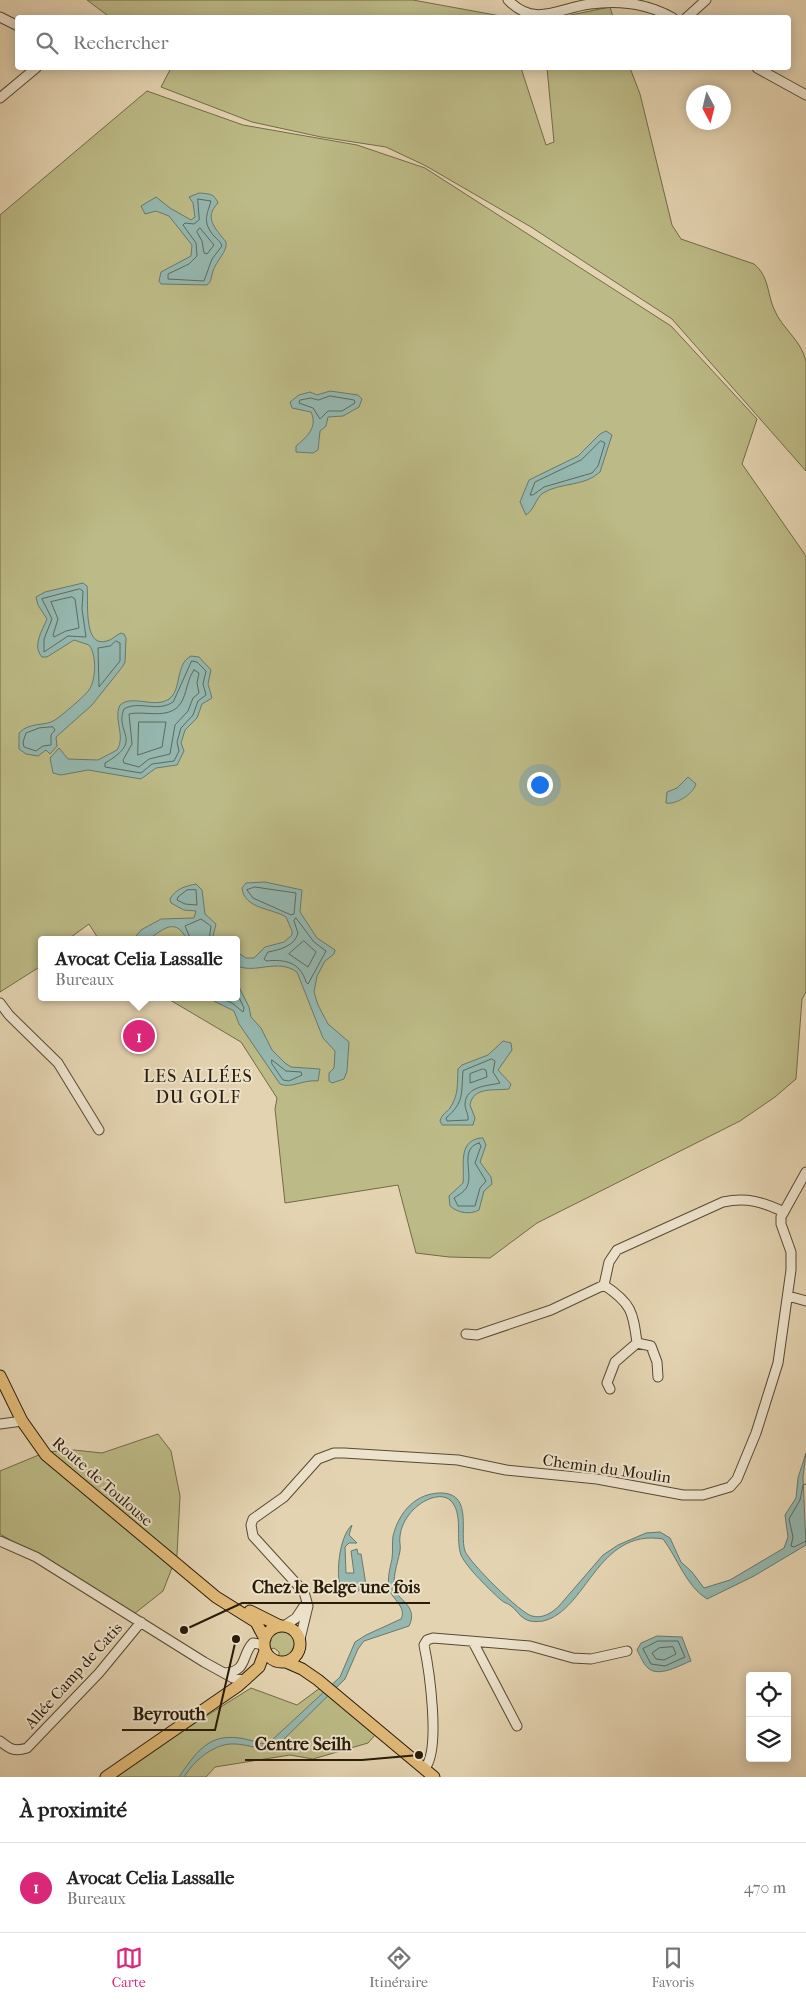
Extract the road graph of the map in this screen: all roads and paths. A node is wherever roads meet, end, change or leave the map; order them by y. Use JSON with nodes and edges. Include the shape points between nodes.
{"nodes":[{"id":1,"x":508,"y":0,"type":"edge"},
{"id":2,"x":706,"y":0,"type":"edge"},
{"id":3,"x":532,"y":15,"type":"edge"},
{"id":4,"x":540,"y":15,"type":"edge"},
{"id":5,"x":667,"y":15,"type":"edge"},
{"id":6,"x":689,"y":15,"type":"edge"},
{"id":7,"x":0,"y":18,"type":"edge"},
{"id":8,"x":15,"y":25,"type":"edge"},
{"id":9,"x":34,"y":70,"type":"edge"},
{"id":10,"x":761,"y":70,"type":"edge"},
{"id":11,"x":806,"y":95,"type":"edge"},
{"id":12,"x":0,"y":98,"type":"edge"},
{"id":13,"x":0,"y":1002,"type":"edge"},
{"id":14,"x":99,"y":1130,"type":"dead end"},
{"id":15,"x":806,"y":1172,"type":"edge"},
{"id":16,"x":784,"y":1212,"type":"junction"},
{"id":17,"x":604,"y":1286,"type":"junction"},
{"id":18,"x":788,"y":1296,"type":"junction"},
{"id":19,"x":806,"y":1301,"type":"edge"},
{"id":20,"x":466,"y":1334,"type":"dead end"},
{"id":21,"x":637,"y":1343,"type":"junction"},
{"id":22,"x":0,"y":1376,"type":"edge"},
{"id":23,"x":658,"y":1377,"type":"dead end"},
{"id":24,"x":610,"y":1389,"type":"dead end"},
{"id":25,"x":22,"y":1421,"type":"junction"},
{"id":26,"x":0,"y":1424,"type":"edge"},
{"id":27,"x":0,"y":1541,"type":"edge"},
{"id":28,"x":209,"y":1590,"type":"junction"},
{"id":29,"x":306,"y":1598,"type":"junction"},
{"id":30,"x":141,"y":1622,"type":"junction"},
{"id":31,"x":282,"y":1626,"type":"junction"},
{"id":32,"x":473,"y":1642,"type":"junction"},
{"id":33,"x":264,"y":1645,"type":"junction"},
{"id":34,"x":300,"y":1645,"type":"junction"},
{"id":35,"x":627,"y":1651,"type":"dead end"},
{"id":36,"x":282,"y":1662,"type":"junction"},
{"id":37,"x":224,"y":1673,"type":"junction"},
{"id":38,"x":246,"y":1680,"type":"junction"},
{"id":39,"x":318,"y":1680,"type":"junction"},
{"id":40,"x":217,"y":1702,"type":"junction"},
{"id":41,"x":517,"y":1726,"type":"dead end"},
{"id":42,"x":0,"y":1741,"type":"edge"},
{"id":43,"x":425,"y":1768,"type":"junction"},
{"id":44,"x":106,"y":1777,"type":"edge"},
{"id":45,"x":434,"y":1777,"type":"edge"}],
"edges":[{"from":1,"to":3,"type":"street"},
{"from":2,"to":6,"type":"street"},
{"from":4,"to":5,"type":"street","via":[[589,4],[614,3],[650,6]]},
{"from":7,"to":8,"type":"street"},
{"from":9,"to":12,"type":"street"},
{"from":10,"to":11,"type":"street"},
{"from":13,"to":14,"type":"street","via":[[58,1063]]},
{"from":15,"to":16,"type":"street"},
{"from":16,"to":17,"type":"street","via":[[754,1200],[723,1202],[617,1250],[609,1262]]},
{"from":16,"to":18,"type":"street","name":"Chemin du Moulin","via":[[781,1224],[791,1252]]},
{"from":17,"to":20,"type":"street","via":[[551,1310],[477,1335]]},
{"from":17,"to":21,"type":"street","via":[[623,1298],[634,1317]]},
{"from":18,"to":19,"type":"street"},
{"from":18,"to":29,"type":"street","name":"Chemin du Moulin","via":[[778,1363],[756,1433],[737,1479],[730,1487],[703,1495],[683,1495],[597,1479],[506,1470],[458,1460],[344,1453],[325,1455],[284,1497],[253,1519],[250,1525],[253,1536],[301,1587]]},
{"from":21,"to":23,"type":"street","via":[[651,1346]]},
{"from":21,"to":24,"type":"street","via":[[615,1362],[607,1383]]},
{"from":22,"to":25,"type":"main road","name":"Route de Toulouse"},
{"from":25,"to":26,"type":"street"},
{"from":25,"to":28,"type":"main road","name":"Route de Toulouse","via":[[37,1445],[59,1466]]},
{"from":27,"to":30,"type":"street","via":[[26,1551]]},
{"from":28,"to":31,"type":"main road","name":"Route de Toulouse"},
{"from":28,"to":33,"type":"main road","name":"Route de Toulouse","via":[[256,1622]]},
{"from":29,"to":31,"type":"street","via":[[300,1614]]},
{"from":29,"to":34,"type":"street","via":[[308,1606]]},
{"from":30,"to":37,"type":"street"},
{"from":30,"to":42,"type":"street","name":"Allée Camp de Catis","via":[[99,1673],[27,1748],[17,1752]]},
{"from":31,"to":33,"type":"main road","via":[[270,1630]]},
{"from":31,"to":34,"type":"main road","via":[[294,1630]]},
{"from":32,"to":35,"type":"street","via":[[530,1646],[573,1658],[591,1659]]},
{"from":32,"to":41,"type":"street"},
{"from":32,"to":43,"type":"street","via":[[433,1638],[425,1642],[433,1705],[430,1759]]},
{"from":33,"to":36,"type":"main road","via":[[270,1658]]},
{"from":33,"to":37,"type":"street","via":[[253,1643],[241,1667],[232,1673]]},
{"from":33,"to":38,"type":"main road","via":[[260,1667]]},
{"from":34,"to":36,"type":"main road","via":[[294,1658]]},
{"from":34,"to":39,"type":"main road","via":[[308,1669]]},
{"from":36,"to":39,"type":"main road","via":[[302,1669]]},
{"from":36,"to":40,"type":"main road","via":[[266,1668],[234,1694]]},
{"from":37,"to":38,"type":"street"},
{"from":38,"to":40,"type":"main road"},
{"from":39,"to":43,"type":"main road"},
{"from":40,"to":44,"type":"main road"},
{"from":43,"to":45,"type":"main road"}]}
